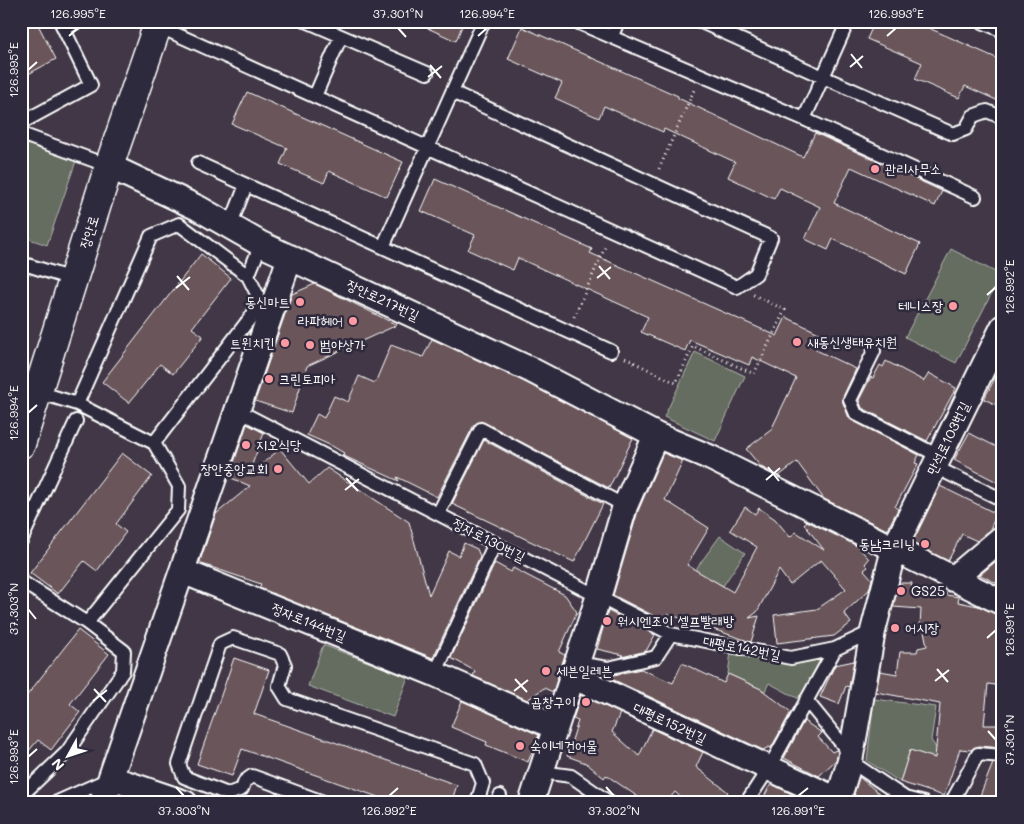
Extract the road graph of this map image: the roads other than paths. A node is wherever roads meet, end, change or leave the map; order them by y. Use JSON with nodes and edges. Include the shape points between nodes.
{"nodes":[{"id":1,"x":80,"y":21,"type":"edge"},
{"id":2,"x":306,"y":21,"type":"edge"},
{"id":3,"x":484,"y":21,"type":"edge"},
{"id":4,"x":574,"y":21,"type":"edge"},
{"id":5,"x":618,"y":21,"type":"edge"},
{"id":6,"x":699,"y":21,"type":"edge"},
{"id":7,"x":848,"y":21,"type":"edge"},
{"id":8,"x":980,"y":21,"type":"edge"},
{"id":9,"x":159,"y":24,"type":"edge"},
{"id":10,"x":62,"y":25,"type":"edge"},
{"id":11,"x":1003,"y":31,"type":"edge"},
{"id":12,"x":341,"y":36,"type":"junction"},
{"id":13,"x":612,"y":36,"type":"junction"},
{"id":14,"x":427,"y":73,"type":"dead end"},
{"id":15,"x":823,"y":77,"type":"junction"},
{"id":16,"x":452,"y":92,"type":"junction"},
{"id":17,"x":315,"y":96,"type":"junction"},
{"id":18,"x":1003,"y":118,"type":"edge"},
{"id":19,"x":804,"y":119,"type":"junction"},
{"id":20,"x":21,"y":123,"type":"edge"},
{"id":21,"x":21,"y":134,"type":"edge"},
{"id":22,"x":427,"y":146,"type":"junction"},
{"id":23,"x":198,"y":163,"type":"dead end"},
{"id":24,"x":110,"y":166,"type":"junction"},
{"id":25,"x":246,"y":185,"type":"junction"},
{"id":26,"x":975,"y":197,"type":"dead end"},
{"id":27,"x":230,"y":226,"type":"junction"},
{"id":28,"x":261,"y":244,"type":"junction"},
{"id":29,"x":383,"y":247,"type":"junction"},
{"id":30,"x":290,"y":257,"type":"junction"},
{"id":31,"x":21,"y":264,"type":"edge"},
{"id":32,"x":248,"y":276,"type":"junction"},
{"id":33,"x":75,"y":280,"type":"junction"},
{"id":34,"x":1003,"y":327,"type":"edge"},
{"id":35,"x":611,"y":351,"type":"road end"},
{"id":36,"x":874,"y":351,"type":"dead end"},
{"id":37,"x":38,"y":392,"type":"junction"},
{"id":38,"x":76,"y":404,"type":"junction"},
{"id":39,"x":238,"y":410,"type":"junction"},
{"id":40,"x":76,"y":421,"type":"dead end"},
{"id":41,"x":656,"y":435,"type":"junction"},
{"id":42,"x":154,"y":443,"type":"junction"},
{"id":43,"x":21,"y":444,"type":"edge"},
{"id":44,"x":937,"y":462,"type":"junction"},
{"id":45,"x":1003,"y":500,"type":"edge"},
{"id":46,"x":625,"y":506,"type":"junction"},
{"id":47,"x":438,"y":514,"type":"junction"},
{"id":48,"x":1003,"y":537,"type":"edge"},
{"id":49,"x":21,"y":541,"type":"edge"},
{"id":50,"x":495,"y":543,"type":"junction"},
{"id":51,"x":894,"y":549,"type":"junction"},
{"id":52,"x":182,"y":571,"type":"junction"},
{"id":53,"x":21,"y":579,"type":"edge"},
{"id":54,"x":952,"y":579,"type":"junction"},
{"id":55,"x":599,"y":595,"type":"junction"},
{"id":56,"x":1003,"y":603,"type":"edge"},
{"id":57,"x":87,"y":623,"type":"junction"},
{"id":58,"x":873,"y":631,"type":"junction"},
{"id":59,"x":671,"y":634,"type":"junction"},
{"id":60,"x":835,"y":649,"type":"junction"},
{"id":61,"x":574,"y":670,"type":"junction"},
{"id":62,"x":435,"y":674,"type":"junction"},
{"id":63,"x":806,"y":700,"type":"junction"},
{"id":64,"x":555,"y":727,"type":"junction"},
{"id":65,"x":1003,"y":756,"type":"edge"},
{"id":66,"x":851,"y":758,"type":"junction"},
{"id":67,"x":769,"y":768,"type":"junction"},
{"id":68,"x":541,"y":772,"type":"junction"},
{"id":69,"x":111,"y":778,"type":"junction"},
{"id":70,"x":21,"y":796,"type":"edge"},
{"id":71,"x":840,"y":802,"type":"edge"},
{"id":72,"x":54,"y":803,"type":"edge"},
{"id":73,"x":102,"y":803,"type":"edge"},
{"id":74,"x":185,"y":803,"type":"edge"},
{"id":75,"x":326,"y":803,"type":"edge"},
{"id":76,"x":477,"y":803,"type":"edge"},
{"id":77,"x":532,"y":803,"type":"edge"},
{"id":78,"x":610,"y":803,"type":"edge"},
{"id":79,"x":746,"y":803,"type":"edge"},
{"id":80,"x":924,"y":803,"type":"edge"},
{"id":81,"x":951,"y":803,"type":"edge"}],
"edges":[{"from":1,"to":10,"type":"lane"},
{"from":2,"to":12,"type":"lane"},
{"from":3,"to":16,"type":"lane"},
{"from":4,"to":13,"type":"lane"},
{"from":5,"to":13,"type":"lane"},
{"from":6,"to":15,"type":"lane"},
{"from":7,"to":15,"type":"lane"},
{"from":8,"to":11,"type":"lane"},
{"from":9,"to":17,"type":"lane"},
{"from":9,"to":24,"type":"main road","name":"장안로"},
{"from":10,"to":20,"type":"lane","via":[[92,85]]},
{"from":12,"to":14,"type":"lane"},
{"from":12,"to":17,"type":"lane"},
{"from":13,"to":19,"type":"lane"},
{"from":15,"to":18,"type":"lane","via":[[953,134],[966,129],[972,116],[988,111]]},
{"from":15,"to":19,"type":"lane"},
{"from":16,"to":22,"type":"lane"},
{"from":16,"to":22,"type":"lane","via":[[771,238],[756,274],[737,287]]},
{"from":17,"to":22,"type":"lane"},
{"from":19,"to":26,"type":"lane"},
{"from":21,"to":24,"type":"lane"},
{"from":22,"to":29,"type":"lane"},
{"from":23,"to":25,"type":"lane"},
{"from":24,"to":27,"type":"street","name":"장안로217번길"},
{"from":24,"to":33,"type":"main road","name":"장안로"},
{"from":25,"to":27,"type":"lane"},
{"from":25,"to":29,"type":"lane"},
{"from":27,"to":28,"type":"street","name":"장안로217번길"},
{"from":28,"to":30,"type":"street","name":"장안로217번길"},
{"from":28,"to":32,"type":"lane"},
{"from":29,"to":35,"type":"lane"},
{"from":30,"to":39,"type":"street"},
{"from":30,"to":41,"type":"street","name":"장안로217번길","via":[[520,365]]},
{"from":31,"to":33,"type":"lane"},
{"from":32,"to":38,"type":"lane","via":[[179,224],[151,236]]},
{"from":32,"to":42,"type":"lane","via":[[257,294],[254,313]]},
{"from":33,"to":37,"type":"main road","name":"장안로"},
{"from":34,"to":44,"type":"street","name":"만석로103번길"},
{"from":36,"to":44,"type":"lane","via":[[850,400],[856,414]]},
{"from":37,"to":38,"type":"lane"},
{"from":37,"to":43,"type":"main road","name":"장안로"},
{"from":38,"to":42,"type":"lane"},
{"from":39,"to":47,"type":"lane"},
{"from":39,"to":52,"type":"street"},
{"from":40,"to":49,"type":"lane"},
{"from":41,"to":46,"type":"street"},
{"from":41,"to":51,"type":"street","via":[[708,457]]},
{"from":42,"to":57,"type":"lane","via":[[179,486],[178,510]]},
{"from":44,"to":45,"type":"lane"},
{"from":44,"to":51,"type":"street","name":"만석로103번길"},
{"from":46,"to":47,"type":"lane","name":"정자로130번길","via":[[481,429]]},
{"from":46,"to":55,"type":"street"},
{"from":47,"to":50,"type":"lane","name":"정자로130번길"},
{"from":48,"to":54,"type":"street"},
{"from":50,"to":55,"type":"lane","name":"정자로130번길"},
{"from":50,"to":62,"type":"lane"},
{"from":51,"to":54,"type":"street"},
{"from":51,"to":58,"type":"street"},
{"from":52,"to":62,"type":"street","name":"정자로144번길"},
{"from":52,"to":69,"type":"street"},
{"from":53,"to":57,"type":"lane"},
{"from":54,"to":56,"type":"street"},
{"from":55,"to":59,"type":"lane","name":"정자로130번길"},
{"from":55,"to":61,"type":"street"},
{"from":57,"to":70,"type":"lane","via":[[124,651],[123,671],[67,752]]},
{"from":58,"to":60,"type":"lane","name":"대평로142번길"},
{"from":58,"to":66,"type":"street","name":"대평로152번길"},
{"from":59,"to":60,"type":"lane","name":"대평로142번길","via":[[791,658]]},
{"from":59,"to":61,"type":"lane","via":[[656,657],[608,668]]},
{"from":60,"to":63,"type":"lane"},
{"from":61,"to":64,"type":"street"},
{"from":61,"to":67,"type":"street","name":"대평로152번길"},
{"from":62,"to":64,"type":"street"},
{"from":63,"to":66,"type":"lane"},
{"from":63,"to":67,"type":"lane"},
{"from":64,"to":68,"type":"street"},
{"from":65,"to":81,"type":"lane","via":[[978,754]]},
{"from":66,"to":71,"type":"street","name":"대평로152번길"},
{"from":66,"to":80,"type":"lane","via":[[905,798]]},
{"from":67,"to":71,"type":"street","name":"대평로152번길"},
{"from":67,"to":79,"type":"lane"},
{"from":68,"to":77,"type":"street"},
{"from":68,"to":78,"type":"lane","via":[[571,776]]},
{"from":69,"to":72,"type":"lane"},
{"from":69,"to":73,"type":"street"},
{"from":69,"to":74,"type":"street"},
{"from":75,"to":76,"type":"lane","via":[[252,776],[242,789],[228,794],[184,777],[179,764],[220,644],[233,638],[280,654],[285,665],[279,686],[287,700],[475,764],[483,783]]}]}
